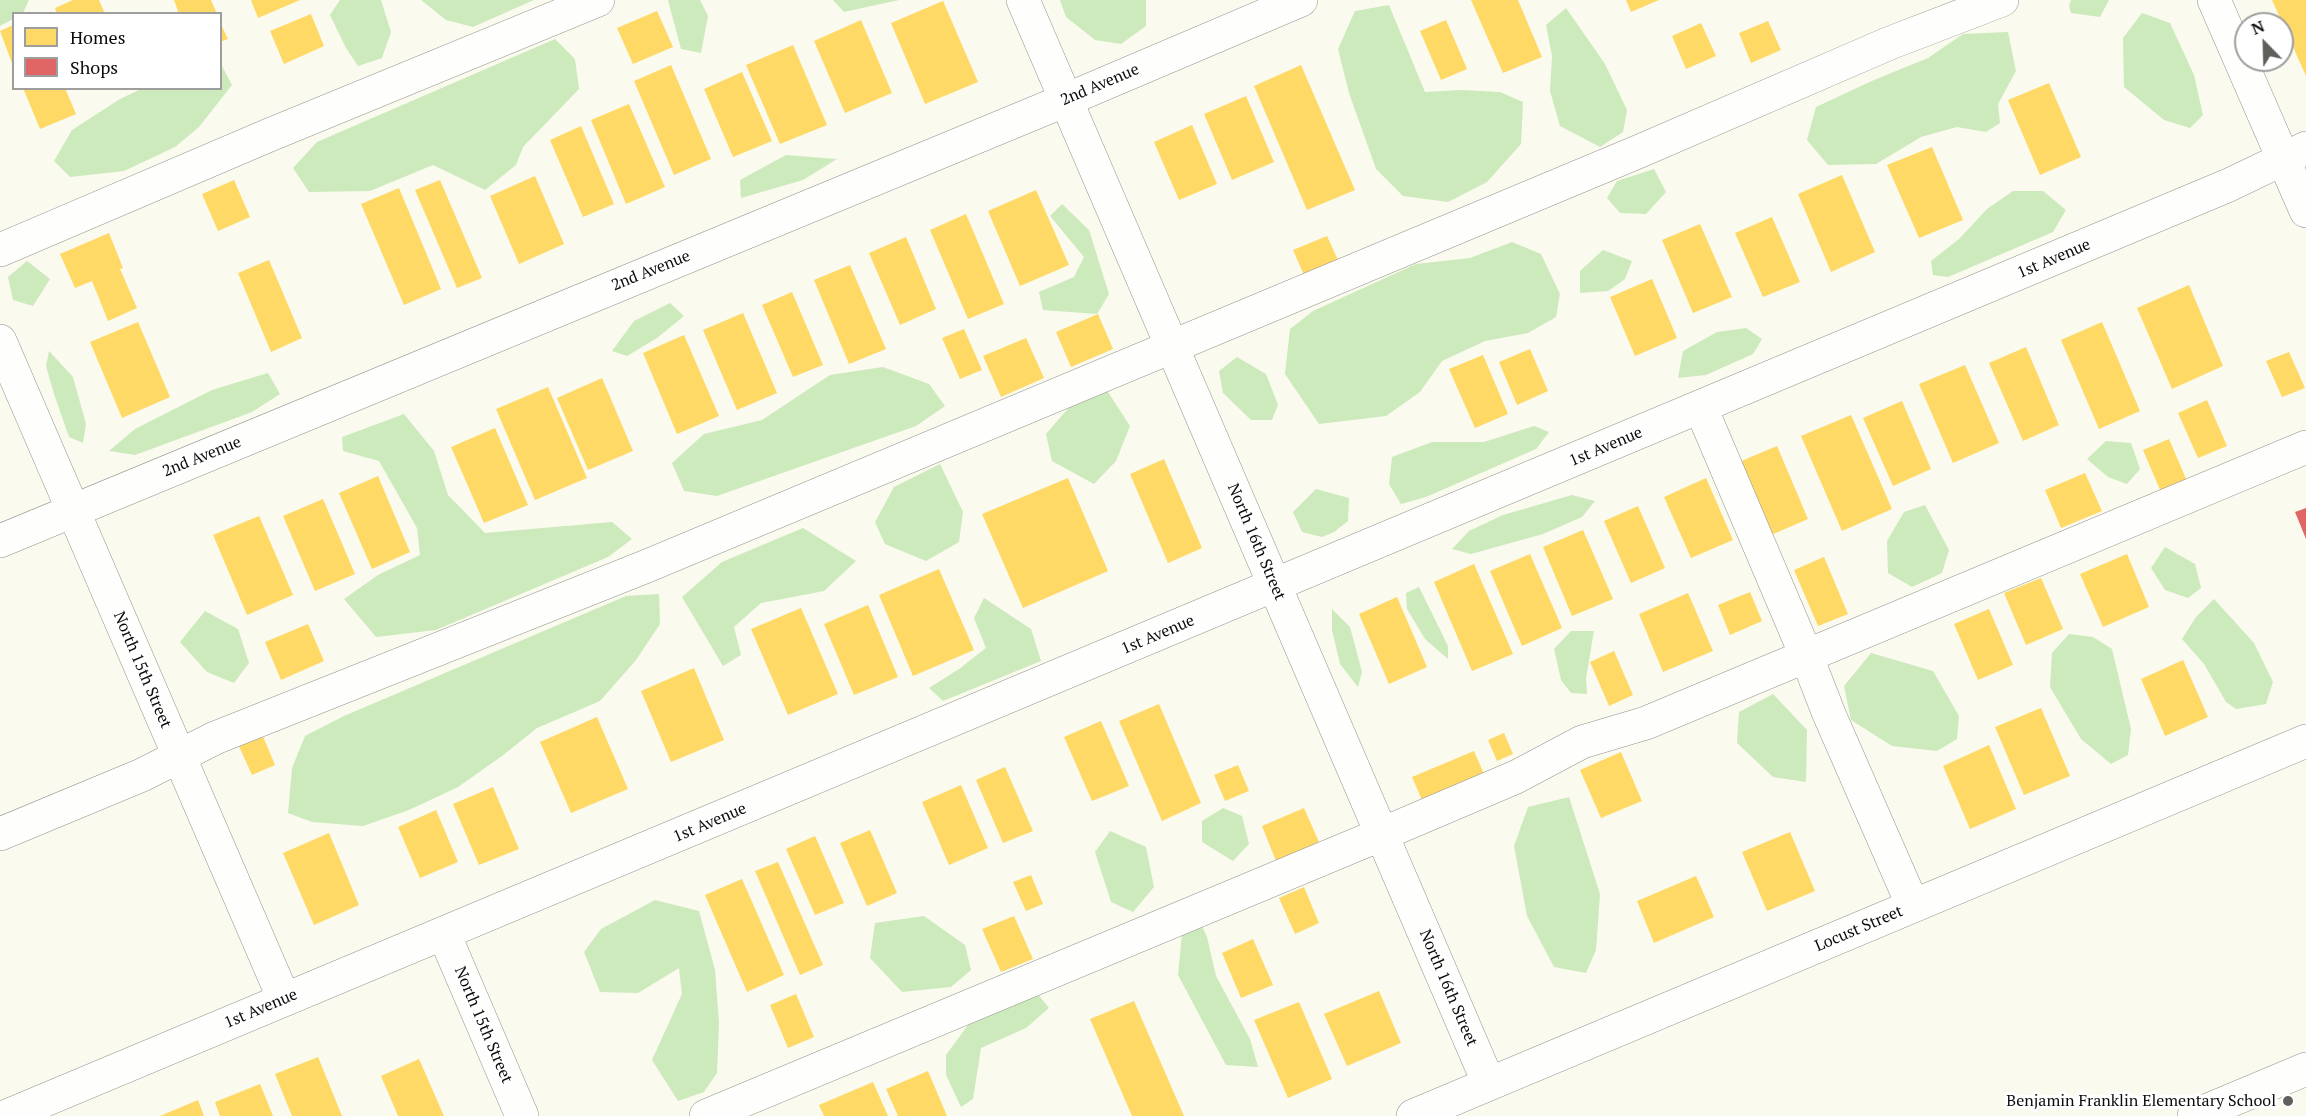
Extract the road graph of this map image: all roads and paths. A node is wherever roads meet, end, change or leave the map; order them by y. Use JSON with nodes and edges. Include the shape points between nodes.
{"nodes":[{"id":1,"x":598,"y":0,"type":"edge"},
{"id":2,"x":1023,"y":0,"type":"edge"},
{"id":3,"x":1301,"y":0,"type":"edge"},
{"id":4,"x":2002,"y":0,"type":"edge"},
{"id":5,"x":2214,"y":0,"type":"edge"},
{"id":6,"x":1066,"y":100,"type":"junction"},
{"id":7,"x":2295,"y":154,"type":"edge"},
{"id":8,"x":2306,"y":211,"type":"edge"},
{"id":9,"x":0,"y":250,"type":"edge"},
{"id":10,"x":0,"y":341,"type":"edge"},
{"id":11,"x":1172,"y":347,"type":"junction"},
{"id":12,"x":1701,"y":408,"type":"junction"},
{"id":13,"x":2306,"y":447,"type":"edge"},
{"id":14,"x":73,"y":510,"type":"junction"},
{"id":15,"x":0,"y":541,"type":"edge"},
{"id":16,"x":1275,"y":586,"type":"junction"},
{"id":17,"x":1806,"y":655,"type":"junction"},
{"id":18,"x":2306,"y":741,"type":"edge"},
{"id":19,"x":179,"y":756,"type":"junction"},
{"id":20,"x":0,"y":834,"type":"edge"},
{"id":21,"x":1382,"y":834,"type":"junction"},
{"id":22,"x":1913,"y":906,"type":"junction"},
{"id":23,"x":444,"y":934,"type":"junction"},
{"id":24,"x":284,"y":999,"type":"junction"},
{"id":25,"x":2306,"y":1069,"type":"edge"},
{"id":26,"x":1489,"y":1084,"type":"junction"},
{"id":27,"x":1451,"y":1109,"type":"edge"},
{"id":28,"x":7,"y":1116,"type":"edge"},
{"id":29,"x":522,"y":1116,"type":"edge"},
{"id":30,"x":706,"y":1116,"type":"edge"},
{"id":31,"x":1413,"y":1116,"type":"edge"},
{"id":32,"x":2194,"y":1116,"type":"edge"}],
"edges":[{"from":1,"to":9,"type":"street"},
{"from":2,"to":6,"type":"street","name":"North 16th Street"},
{"from":3,"to":6,"type":"street","name":"2nd Avenue"},
{"from":4,"to":11,"type":"street","via":[[1890,43]]},
{"from":5,"to":7,"type":"street"},
{"from":6,"to":11,"type":"street","name":"North 16th Street"},
{"from":6,"to":14,"type":"street","name":"2nd Avenue"},
{"from":7,"to":8,"type":"street"},
{"from":7,"to":12,"type":"street","name":"1st Avenue"},
{"from":10,"to":14,"type":"street","name":"North 15th Street"},
{"from":11,"to":16,"type":"street","name":"North 16th Street"},
{"from":11,"to":19,"type":"street"},
{"from":12,"to":16,"type":"street","name":"1st Avenue"},
{"from":12,"to":17,"type":"street"},
{"from":13,"to":17,"type":"street"},
{"from":14,"to":15,"type":"street","name":"2nd Avenue"},
{"from":14,"to":19,"type":"street","name":"North 15th Street"},
{"from":16,"to":21,"type":"street","name":"North 16th Street"},
{"from":16,"to":23,"type":"street","name":"1st Avenue"},
{"from":17,"to":21,"type":"street","via":[[1646,723],[1582,742],[1516,777]]},
{"from":17,"to":22,"type":"street"},
{"from":18,"to":22,"type":"street","name":"Locust Street"},
{"from":19,"to":20,"type":"street"},
{"from":19,"to":24,"type":"street","name":"North 15th Street"},
{"from":21,"to":26,"type":"street","name":"North 16th Street"},
{"from":21,"to":30,"type":"street"},
{"from":22,"to":26,"type":"street","name":"Locust Street"},
{"from":23,"to":24,"type":"street","name":"1st Avenue"},
{"from":23,"to":29,"type":"street","name":"North 15th Street"},
{"from":24,"to":28,"type":"street","name":"1st Avenue"},
{"from":25,"to":32,"type":"street"},
{"from":26,"to":27,"type":"street","name":"Locust Street"},
{"from":27,"to":31,"type":"street","name":"Locust Street"}]}
